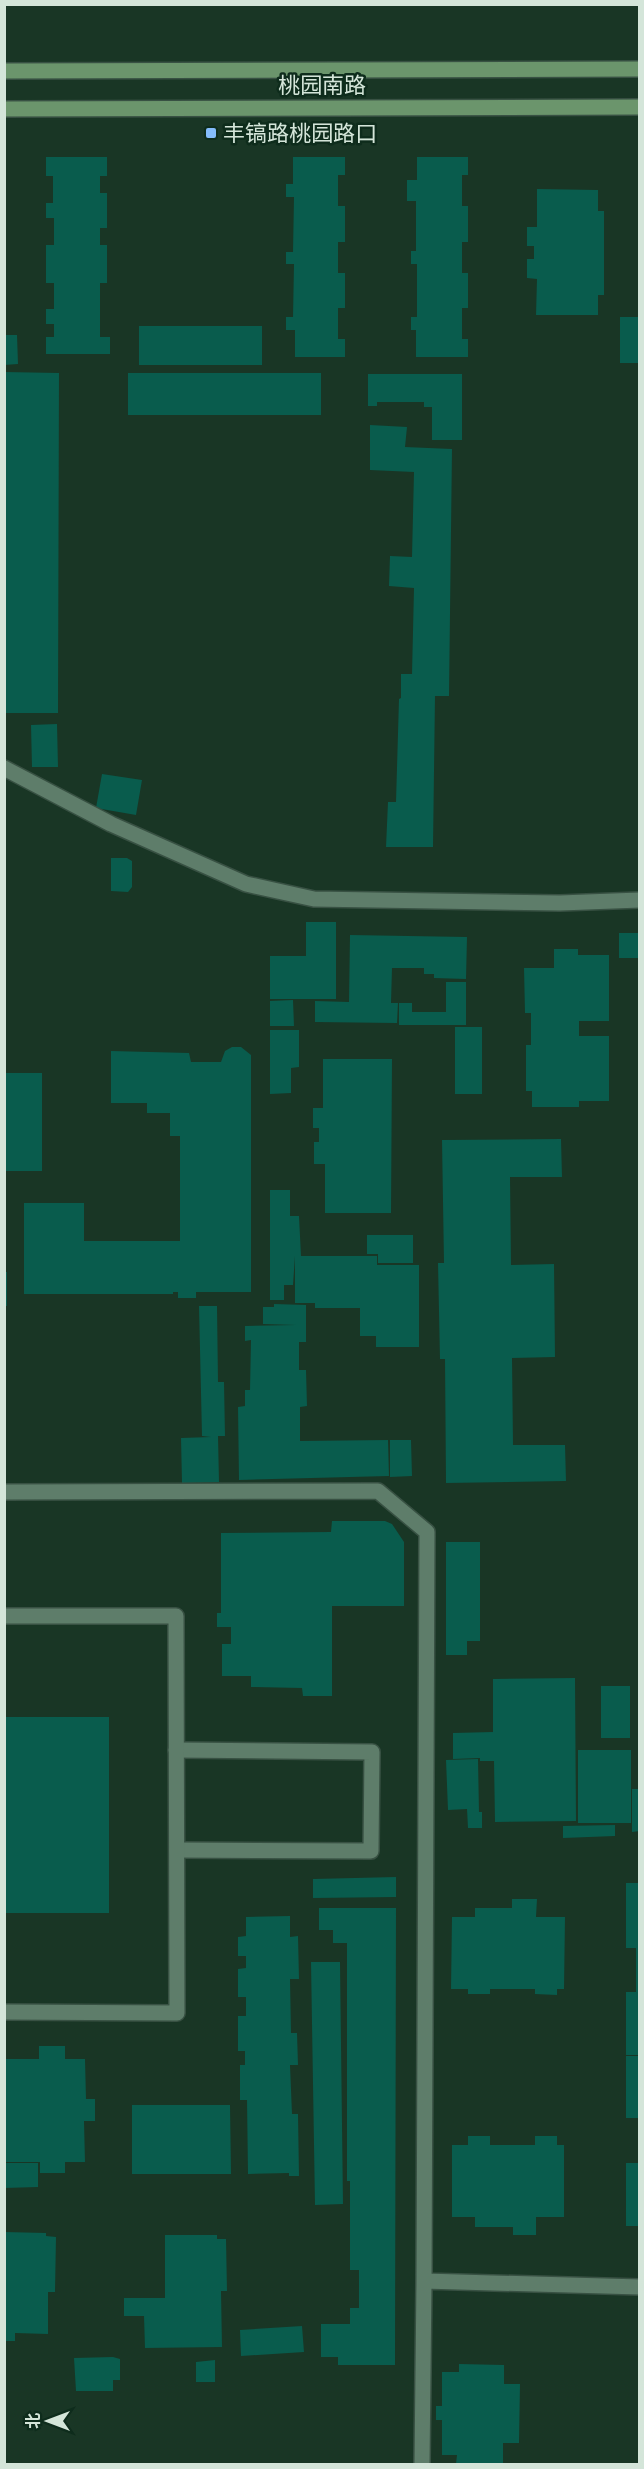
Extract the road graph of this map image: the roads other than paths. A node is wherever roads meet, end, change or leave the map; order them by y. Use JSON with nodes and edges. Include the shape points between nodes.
{"nodes":[{"id":1,"x":639,"y":69,"type":"edge"},
{"id":2,"x":4,"y":71,"type":"edge"},
{"id":3,"x":639,"y":106,"type":"edge"},
{"id":4,"x":4,"y":109,"type":"edge"},
{"id":5,"x":4,"y":768,"type":"edge"},
{"id":6,"x":639,"y":900,"type":"edge"},
{"id":7,"x":4,"y":1492,"type":"edge"},
{"id":8,"x":4,"y":1616,"type":"edge"},
{"id":9,"x":176,"y":1750,"type":"junction"},
{"id":10,"x":177,"y":1850,"type":"junction"},
{"id":11,"x":4,"y":2012,"type":"edge"},
{"id":12,"x":424,"y":2281,"type":"junction"},
{"id":13,"x":639,"y":2287,"type":"edge"},
{"id":14,"x":422,"y":2464,"type":"edge"}],
"edges":[{"from":1,"to":2,"type":"main road","name":"桃园南路"},
{"from":3,"to":4,"type":"main road","name":"桃园南路"},
{"from":5,"to":6,"type":"street","via":[[111,824],[246,884],[314,899],[560,903]]},
{"from":7,"to":12,"type":"street","via":[[378,1491],[427,1532]]},
{"from":8,"to":9,"type":"street","via":[[176,1616]]},
{"from":9,"to":10,"type":"street"},
{"from":9,"to":10,"type":"street","via":[[372,1752],[371,1851]]},
{"from":10,"to":11,"type":"street","via":[[177,2013]]},
{"from":12,"to":13,"type":"street"},
{"from":12,"to":14,"type":"street"}]}
